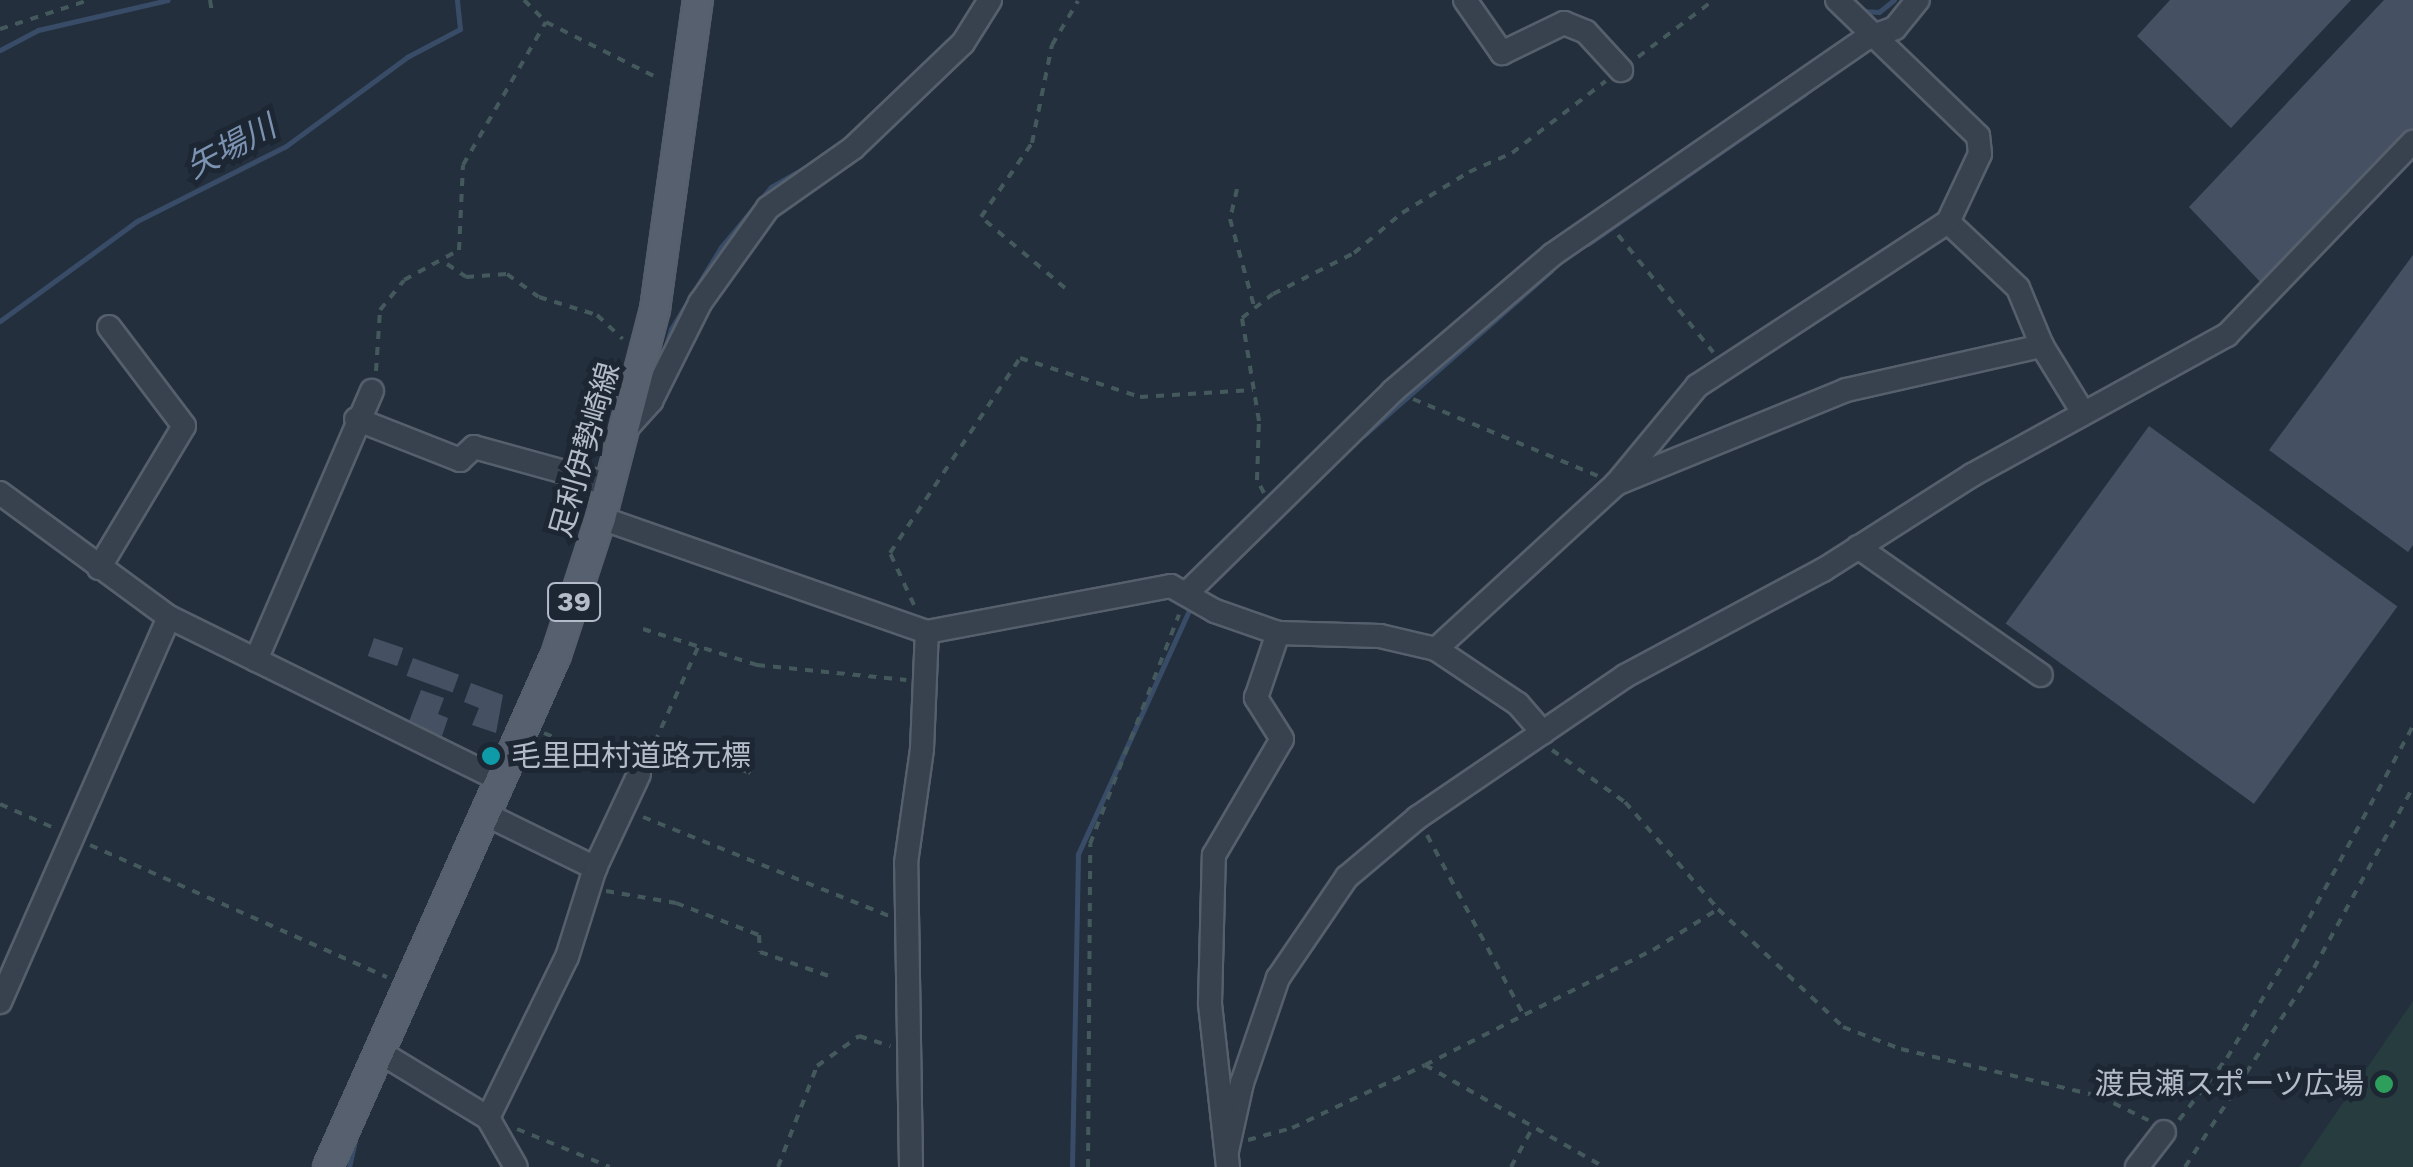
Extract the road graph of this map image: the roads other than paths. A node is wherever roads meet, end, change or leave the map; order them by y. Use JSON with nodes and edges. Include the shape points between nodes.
{"nodes":[{"id":1,"x":698,"y":0,"type":"edge"},
{"id":2,"x":990,"y":0,"type":"edge"},
{"id":3,"x":1465,"y":0,"type":"edge"},
{"id":4,"x":1837,"y":0,"type":"edge"},
{"id":5,"x":1918,"y":0,"type":"edge"},
{"id":6,"x":1879,"y":34,"type":"junction"},
{"id":7,"x":1620,"y":70,"type":"road end"},
{"id":8,"x":2413,"y":142,"type":"edge"},
{"id":9,"x":1948,"y":222,"type":"junction"},
{"id":10,"x":108,"y":327,"type":"dead end"},
{"id":11,"x":2042,"y":346,"type":"junction"},
{"id":12,"x":372,"y":390,"type":"road end"},
{"id":13,"x":2082,"y":411,"type":"junction"},
{"id":14,"x":356,"y":420,"type":"junction"},
{"id":15,"x":626,"y":429,"type":"junction"},
{"id":16,"x":1616,"y":484,"type":"junction"},
{"id":17,"x":610,"y":485,"type":"junction"},
{"id":18,"x":0,"y":494,"type":"edge"},
{"id":19,"x":601,"y":518,"type":"junction"},
{"id":20,"x":1858,"y":547,"type":"junction"},
{"id":21,"x":99,"y":568,"type":"junction"},
{"id":22,"x":1188,"y":592,"type":"junction"},
{"id":23,"x":169,"y":617,"type":"junction"},
{"id":24,"x":926,"y":632,"type":"junction"},
{"id":25,"x":1278,"y":633,"type":"junction"},
{"id":26,"x":1436,"y":650,"type":"junction"},
{"id":27,"x":256,"y":660,"type":"junction"},
{"id":28,"x":2040,"y":675,"type":"dead end"},
{"id":29,"x":1543,"y":733,"type":"junction"},
{"id":30,"x":639,"y":774,"type":"road end"},
{"id":31,"x":500,"y":780,"type":"junction"},
{"id":32,"x":486,"y":814,"type":"junction"},
{"id":33,"x":593,"y":878,"type":"junction"},
{"id":34,"x":0,"y":1002,"type":"edge"},
{"id":35,"x":378,"y":1050,"type":"junction"},
{"id":36,"x":488,"y":1118,"type":"junction"},
{"id":37,"x":2164,"y":1132,"type":"road end"},
{"id":38,"x":1227,"y":1159,"type":"edge"},
{"id":39,"x":328,"y":1167,"type":"edge"},
{"id":40,"x":516,"y":1167,"type":"edge"},
{"id":41,"x":912,"y":1167,"type":"edge"},
{"id":42,"x":2137,"y":1167,"type":"edge"}],
"edges":[{"from":1,"to":15,"type":"main road","name":"足利伊勢崎線","number":"39","via":[[644,360]]},
{"from":2,"to":15,"type":"street","via":[[963,43],[852,148],[768,208],[700,303],[652,401]]},
{"from":3,"to":7,"type":"street","via":[[1502,53],[1564,24],[1586,32]]},
{"from":4,"to":6,"type":"street"},
{"from":5,"to":6,"type":"street","via":[[1895,28]]},
{"from":6,"to":9,"type":"street","via":[[1978,136],[1980,154]]},
{"from":6,"to":22,"type":"street","via":[[1604,218],[1394,391]]},
{"from":8,"to":13,"type":"street","via":[[2247,319]]},
{"from":9,"to":11,"type":"street","via":[[2018,288]]},
{"from":9,"to":16,"type":"street","via":[[1726,367],[1669,413]]},
{"from":10,"to":21,"type":"street","via":[[184,426]]},
{"from":11,"to":13,"type":"street"},
{"from":11,"to":16,"type":"street","via":[[1846,390]]},
{"from":12,"to":14,"type":"street"},
{"from":13,"to":20,"type":"street"},
{"from":14,"to":17,"type":"street","via":[[460,460],[474,447]]},
{"from":14,"to":27,"type":"street"},
{"from":15,"to":17,"type":"main road","name":"足利伊勢崎線","number":"39"},
{"from":16,"to":26,"type":"street"},
{"from":17,"to":19,"type":"main road","name":"足利伊勢崎線","number":"39"},
{"from":18,"to":21,"type":"street"},
{"from":19,"to":24,"type":"street"},
{"from":19,"to":31,"type":"main road","name":"足利伊勢崎線","number":"39","via":[[556,655]]},
{"from":20,"to":28,"type":"street"},
{"from":20,"to":29,"type":"street","via":[[1624,676]]},
{"from":21,"to":23,"type":"street"},
{"from":22,"to":24,"type":"street","via":[[1171,586]]},
{"from":22,"to":25,"type":"street","via":[[1214,611]]},
{"from":23,"to":27,"type":"street"},
{"from":23,"to":34,"type":"street"},
{"from":24,"to":41,"type":"street","via":[[906,863]]},
{"from":25,"to":26,"type":"street","via":[[1380,636]]},
{"from":25,"to":38,"type":"street","via":[[1256,698],[1282,739],[1214,856],[1210,1003]]},
{"from":26,"to":29,"type":"street","via":[[1518,704]]},
{"from":27,"to":31,"type":"street"},
{"from":29,"to":38,"type":"street","via":[[1417,818],[1347,877],[1278,978],[1242,1083]]},
{"from":30,"to":33,"type":"street"},
{"from":31,"to":32,"type":"main road","name":"足利伊勢崎線","number":"39"},
{"from":32,"to":33,"type":"street"},
{"from":32,"to":35,"type":"main road","name":"足利伊勢崎線","number":"39"},
{"from":33,"to":36,"type":"street","via":[[567,956]]},
{"from":35,"to":36,"type":"street"},
{"from":35,"to":39,"type":"main road","name":"足利伊勢崎線","number":"39"},
{"from":36,"to":40,"type":"street"},
{"from":37,"to":42,"type":"street"}]}
